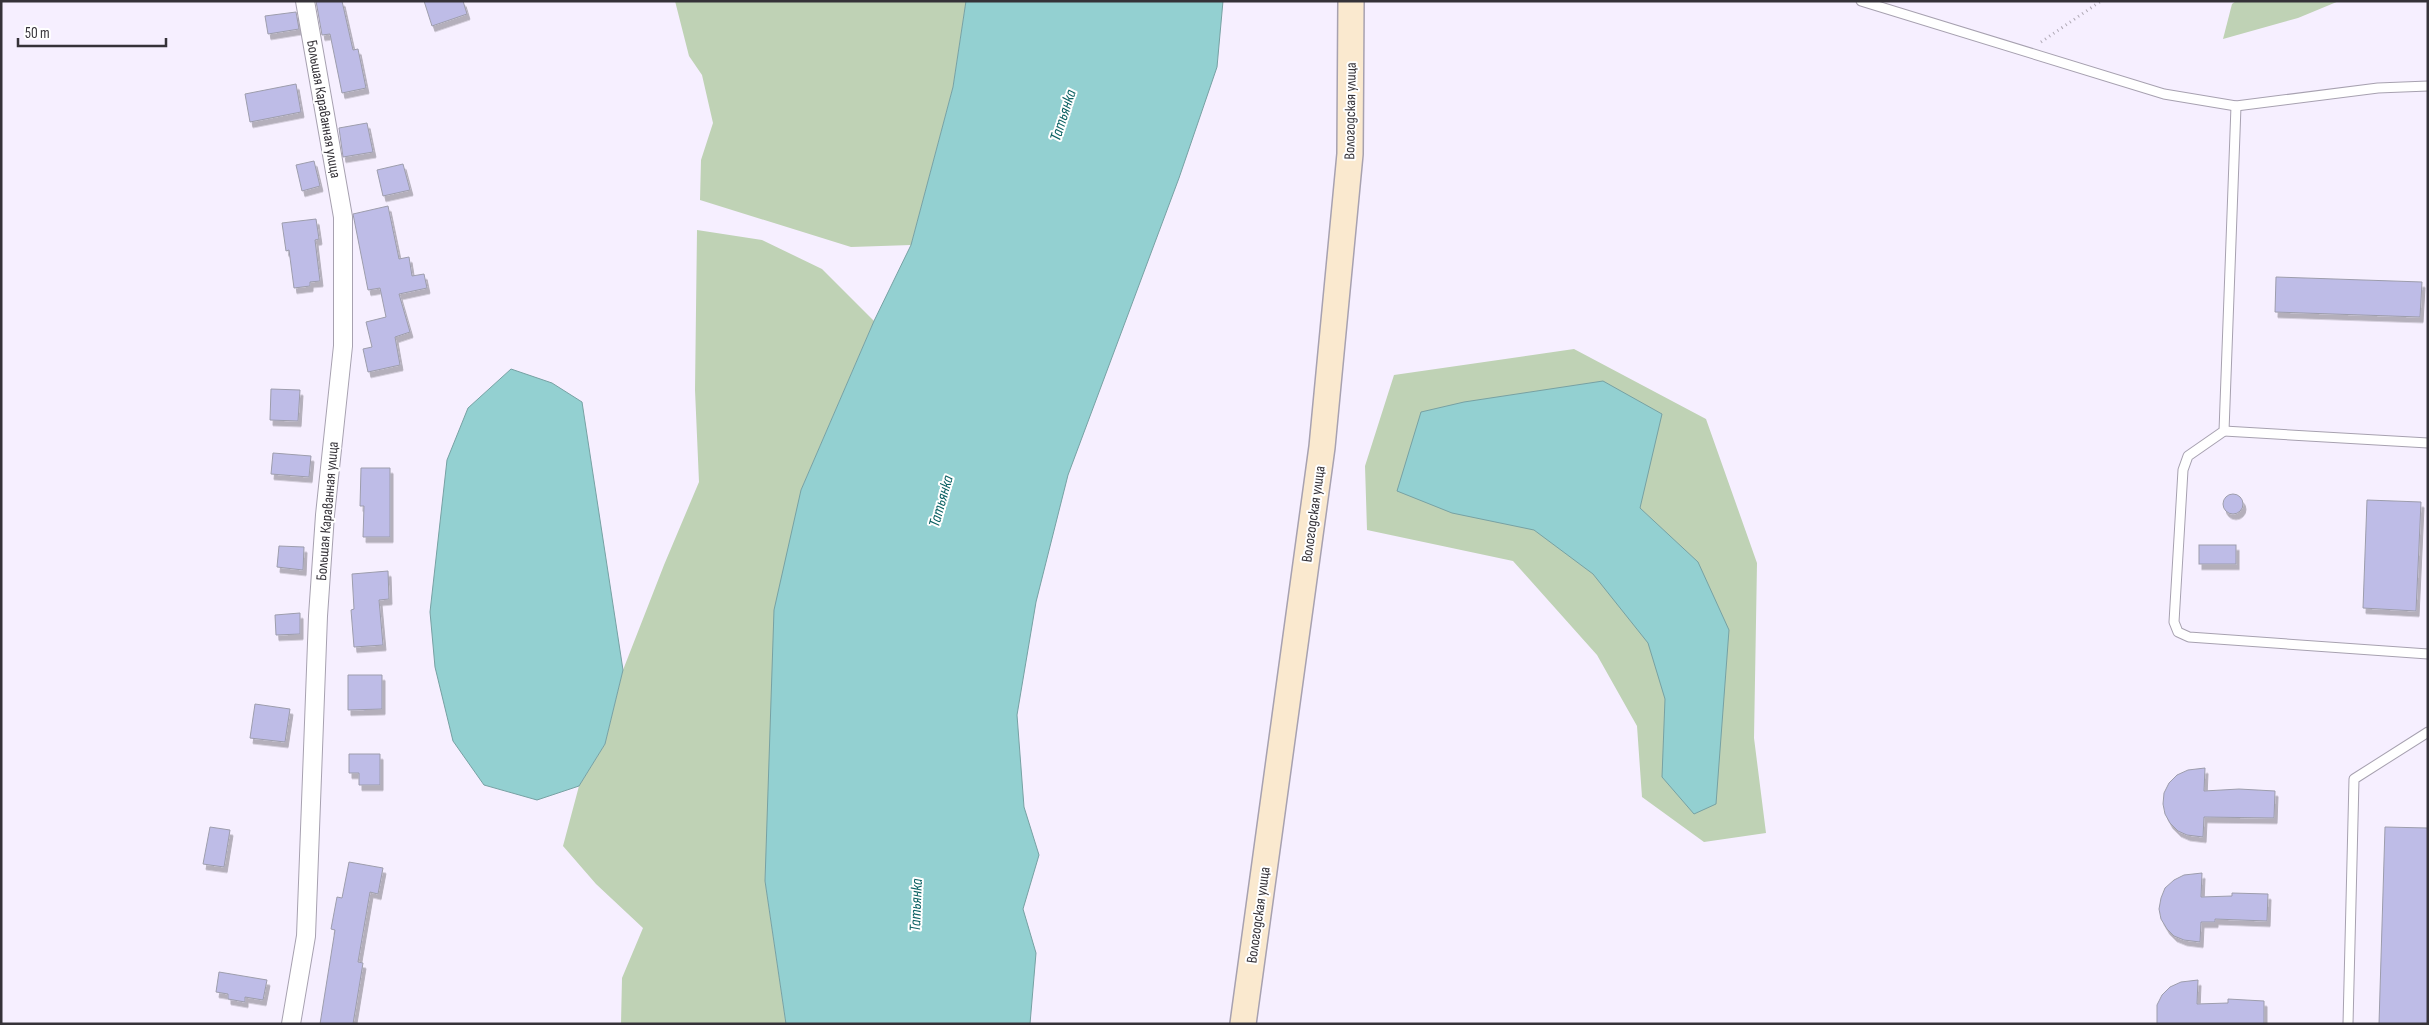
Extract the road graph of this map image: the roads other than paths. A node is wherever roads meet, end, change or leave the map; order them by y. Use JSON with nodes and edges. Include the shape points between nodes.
{"nodes":[{"id":1,"x":305,"y":1,"type":"edge"},
{"id":2,"x":1350,"y":1,"type":"edge"},
{"id":3,"x":1861,"y":1,"type":"edge"},
{"id":4,"x":2428,"y":86,"type":"edge"},
{"id":5,"x":2236,"y":106,"type":"junction"},
{"id":6,"x":2224,"y":431,"type":"junction"},
{"id":7,"x":2428,"y":443,"type":"edge"},
{"id":8,"x":2428,"y":654,"type":"edge"},
{"id":9,"x":2428,"y":732,"type":"edge"},
{"id":10,"x":291,"y":1024,"type":"edge"},
{"id":11,"x":1243,"y":1024,"type":"edge"},
{"id":12,"x":2348,"y":1024,"type":"edge"}],
"edges":[{"from":1,"to":10,"type":"street","name":"Большая Караванная улица","via":[[343,217],[342,346],[319,607],[306,936]]},
{"from":2,"to":11,"type":"main road","name":"Вологодская улица","via":[[1350,154],[1322,447]]},
{"from":3,"to":5,"type":"lane","via":[[2164,94]]},
{"from":4,"to":5,"type":"lane","via":[[2378,88]]},
{"from":5,"to":6,"type":"lane"},
{"from":6,"to":7,"type":"lane"},
{"from":6,"to":8,"type":"lane","via":[[2188,456],[2183,470],[2174,622],[2178,632],[2189,637]]},
{"from":9,"to":12,"type":"lane","via":[[2354,779]]}]}
